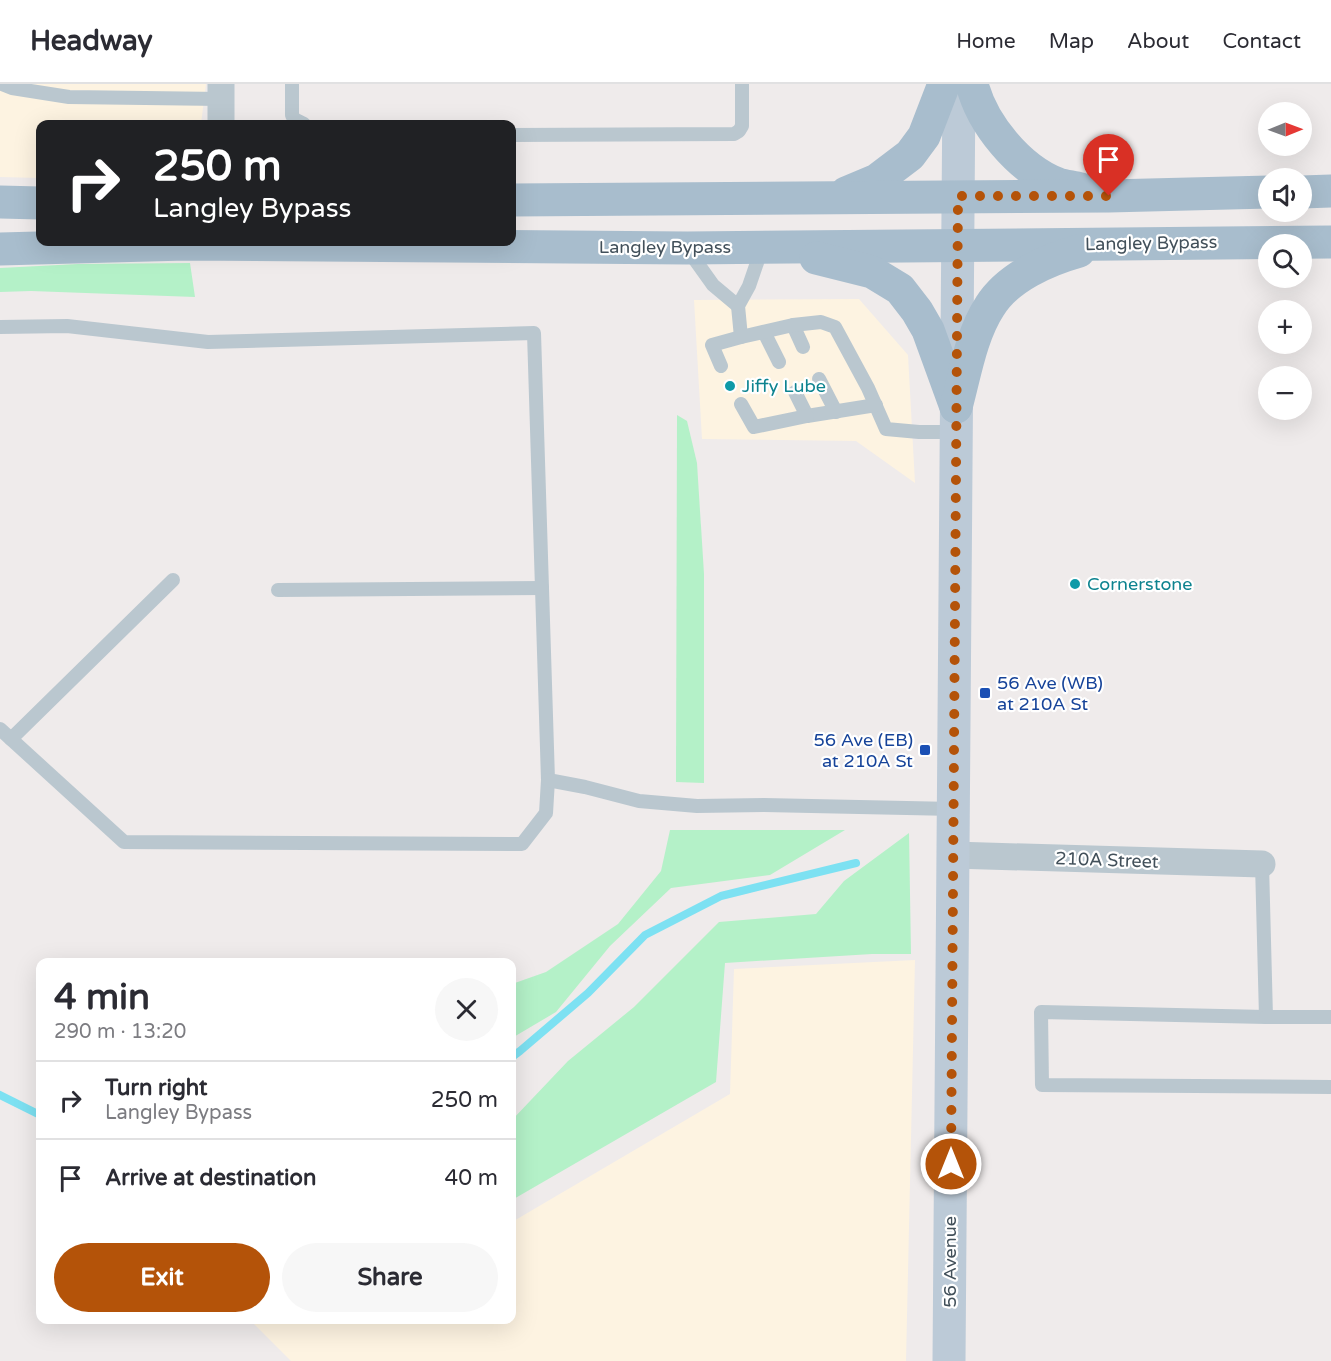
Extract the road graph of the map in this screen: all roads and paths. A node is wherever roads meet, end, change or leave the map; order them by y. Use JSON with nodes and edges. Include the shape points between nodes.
{"nodes":[{"id":1,"x":2,"y":84,"type":"edge"},
{"id":2,"x":292,"y":84,"type":"edge"},
{"id":3,"x":742,"y":84,"type":"edge"},
{"id":4,"x":944,"y":84,"type":"edge"},
{"id":5,"x":959,"y":84,"type":"edge"},
{"id":6,"x":972,"y":84,"type":"edge"},
{"id":7,"x":221,"y":102,"type":"edge"},
{"id":8,"x":296,"y":120,"type":"edge"},
{"id":9,"x":516,"y":135,"type":"edge"},
{"id":10,"x":1331,"y":191,"type":"edge"},
{"id":11,"x":1258,"y":192,"type":"edge"},
{"id":12,"x":1312,"y":192,"type":"edge"},
{"id":13,"x":958,"y":196,"type":"junction"},
{"id":14,"x":1109,"y":196,"type":"junction"},
{"id":15,"x":837,"y":197,"type":"junction"},
{"id":16,"x":516,"y":200,"type":"edge"},
{"id":17,"x":0,"y":202,"type":"edge"},
{"id":18,"x":36,"y":203,"type":"edge"},
{"id":19,"x":1331,"y":242,"type":"edge"},
{"id":20,"x":1107,"y":244,"type":"junction"},
{"id":21,"x":957,"y":245,"type":"junction"},
{"id":22,"x":112,"y":246,"type":"edge"},
{"id":23,"x":436,"y":246,"type":"edge"},
{"id":24,"x":764,"y":247,"type":"junction"},
{"id":25,"x":687,"y":248,"type":"junction"},
{"id":26,"x":0,"y":249,"type":"edge"},
{"id":27,"x":738,"y":306,"type":"junction"},
{"id":28,"x":793,"y":325,"type":"junction"},
{"id":29,"x":0,"y":327,"type":"edge"},
{"id":30,"x":764,"y":332,"type":"junction"},
{"id":31,"x":741,"y":337,"type":"junction"},
{"id":32,"x":803,"y":347,"type":"dead end"},
{"id":33,"x":779,"y":362,"type":"dead end"},
{"id":34,"x":721,"y":366,"type":"dead end"},
{"id":35,"x":819,"y":379,"type":"dead end"},
{"id":36,"x":795,"y":392,"type":"dead end"},
{"id":37,"x":741,"y":405,"type":"dead end"},
{"id":38,"x":876,"y":405,"type":"junction"},
{"id":39,"x":836,"y":412,"type":"junction"},
{"id":40,"x":807,"y":417,"type":"junction"},
{"id":41,"x":956,"y":420,"type":"junction"},
{"id":42,"x":173,"y":580,"type":"dead end"},
{"id":43,"x":542,"y":588,"type":"junction"},
{"id":44,"x":278,"y":590,"type":"dead end"},
{"id":45,"x":0,"y":729,"type":"edge"},
{"id":46,"x":11,"y":739,"type":"junction"},
{"id":47,"x":548,"y":780,"type":"junction"},
{"id":48,"x":954,"y":809,"type":"junction"},
{"id":49,"x":953,"y":855,"type":"junction"},
{"id":50,"x":1262,"y":864,"type":"joint"},
{"id":51,"x":1266,"y":1017,"type":"junction"},
{"id":52,"x":1331,"y":1017,"type":"edge"},
{"id":53,"x":1331,"y":1086,"type":"edge"},
{"id":54,"x":950,"y":1361,"type":"edge"}],
"edges":[{"from":1,"to":7,"type":"lane","via":[[69,97]]},
{"from":2,"to":8,"type":"lane","via":[[292,115]]},
{"from":3,"to":9,"type":"lane","via":[[742,126],[734,134]]},
{"from":4,"to":15,"type":"main road","via":[[924,136],[910,155],[877,180]]},
{"from":5,"to":13,"type":"main road","name":"56 Avenue"},
{"from":6,"to":14,"type":"main road","via":[[985,118],[1009,149],[1034,171],[1058,184]]},
{"from":10,"to":12,"type":"main road"},
{"from":11,"to":14,"type":"main road"},
{"from":13,"to":14,"type":"main road"},
{"from":13,"to":15,"type":"main road"},
{"from":13,"to":21,"type":"main road","name":"56 Avenue"},
{"from":15,"to":16,"type":"main road"},
{"from":17,"to":18,"type":"main road"},
{"from":19,"to":20,"type":"main road","name":"Langley Bypass"},
{"from":20,"to":21,"type":"main road","name":"Langley Bypass"},
{"from":20,"to":41,"type":"main road","via":[[1065,255],[1035,269],[1009,285],[990,306],[976,335]]},
{"from":21,"to":24,"type":"main road","name":"Langley Bypass"},
{"from":21,"to":41,"type":"main road","name":"56 Avenue"},
{"from":22,"to":26,"type":"main road","name":"Langley Bypass"},
{"from":23,"to":25,"type":"main road","name":"Langley Bypass"},
{"from":24,"to":25,"type":"main road","name":"Langley Bypass"},
{"from":24,"to":27,"type":"lane"},
{"from":24,"to":41,"type":"main road","via":[[872,272],[900,289],[928,330]]},
{"from":25,"to":27,"type":"lane","via":[[713,285]]},
{"from":27,"to":31,"type":"lane"},
{"from":28,"to":30,"type":"lane"},
{"from":28,"to":32,"type":"lane"},
{"from":28,"to":38,"type":"lane","via":[[822,322],[835,327]]},
{"from":29,"to":43,"type":"lane","via":[[67,326],[208,342],[534,333]]},
{"from":30,"to":31,"type":"lane"},
{"from":30,"to":33,"type":"lane"},
{"from":31,"to":34,"type":"lane","via":[[712,345]]},
{"from":35,"to":39,"type":"lane"},
{"from":36,"to":40,"type":"lane"},
{"from":37,"to":40,"type":"lane","via":[[754,427]]},
{"from":38,"to":39,"type":"lane"},
{"from":38,"to":41,"type":"lane","via":[[886,429]]},
{"from":39,"to":40,"type":"lane"},
{"from":41,"to":48,"type":"main road","name":"56 Avenue"},
{"from":42,"to":46,"type":"lane"},
{"from":43,"to":44,"type":"lane"},
{"from":43,"to":47,"type":"lane"},
{"from":45,"to":46,"type":"lane"},
{"from":46,"to":47,"type":"lane","via":[[124,842],[522,844],[546,813]]},
{"from":47,"to":48,"type":"lane","via":[[639,801],[697,806]]},
{"from":48,"to":49,"type":"main road","name":"56 Avenue"},
{"from":49,"to":50,"type":"street","name":"210A Street"},
{"from":49,"to":54,"type":"main road","name":"56 Avenue"},
{"from":50,"to":51,"type":"lane"},
{"from":51,"to":52,"type":"lane"},
{"from":51,"to":53,"type":"lane","via":[[1041,1012],[1042,1085]]}]}
